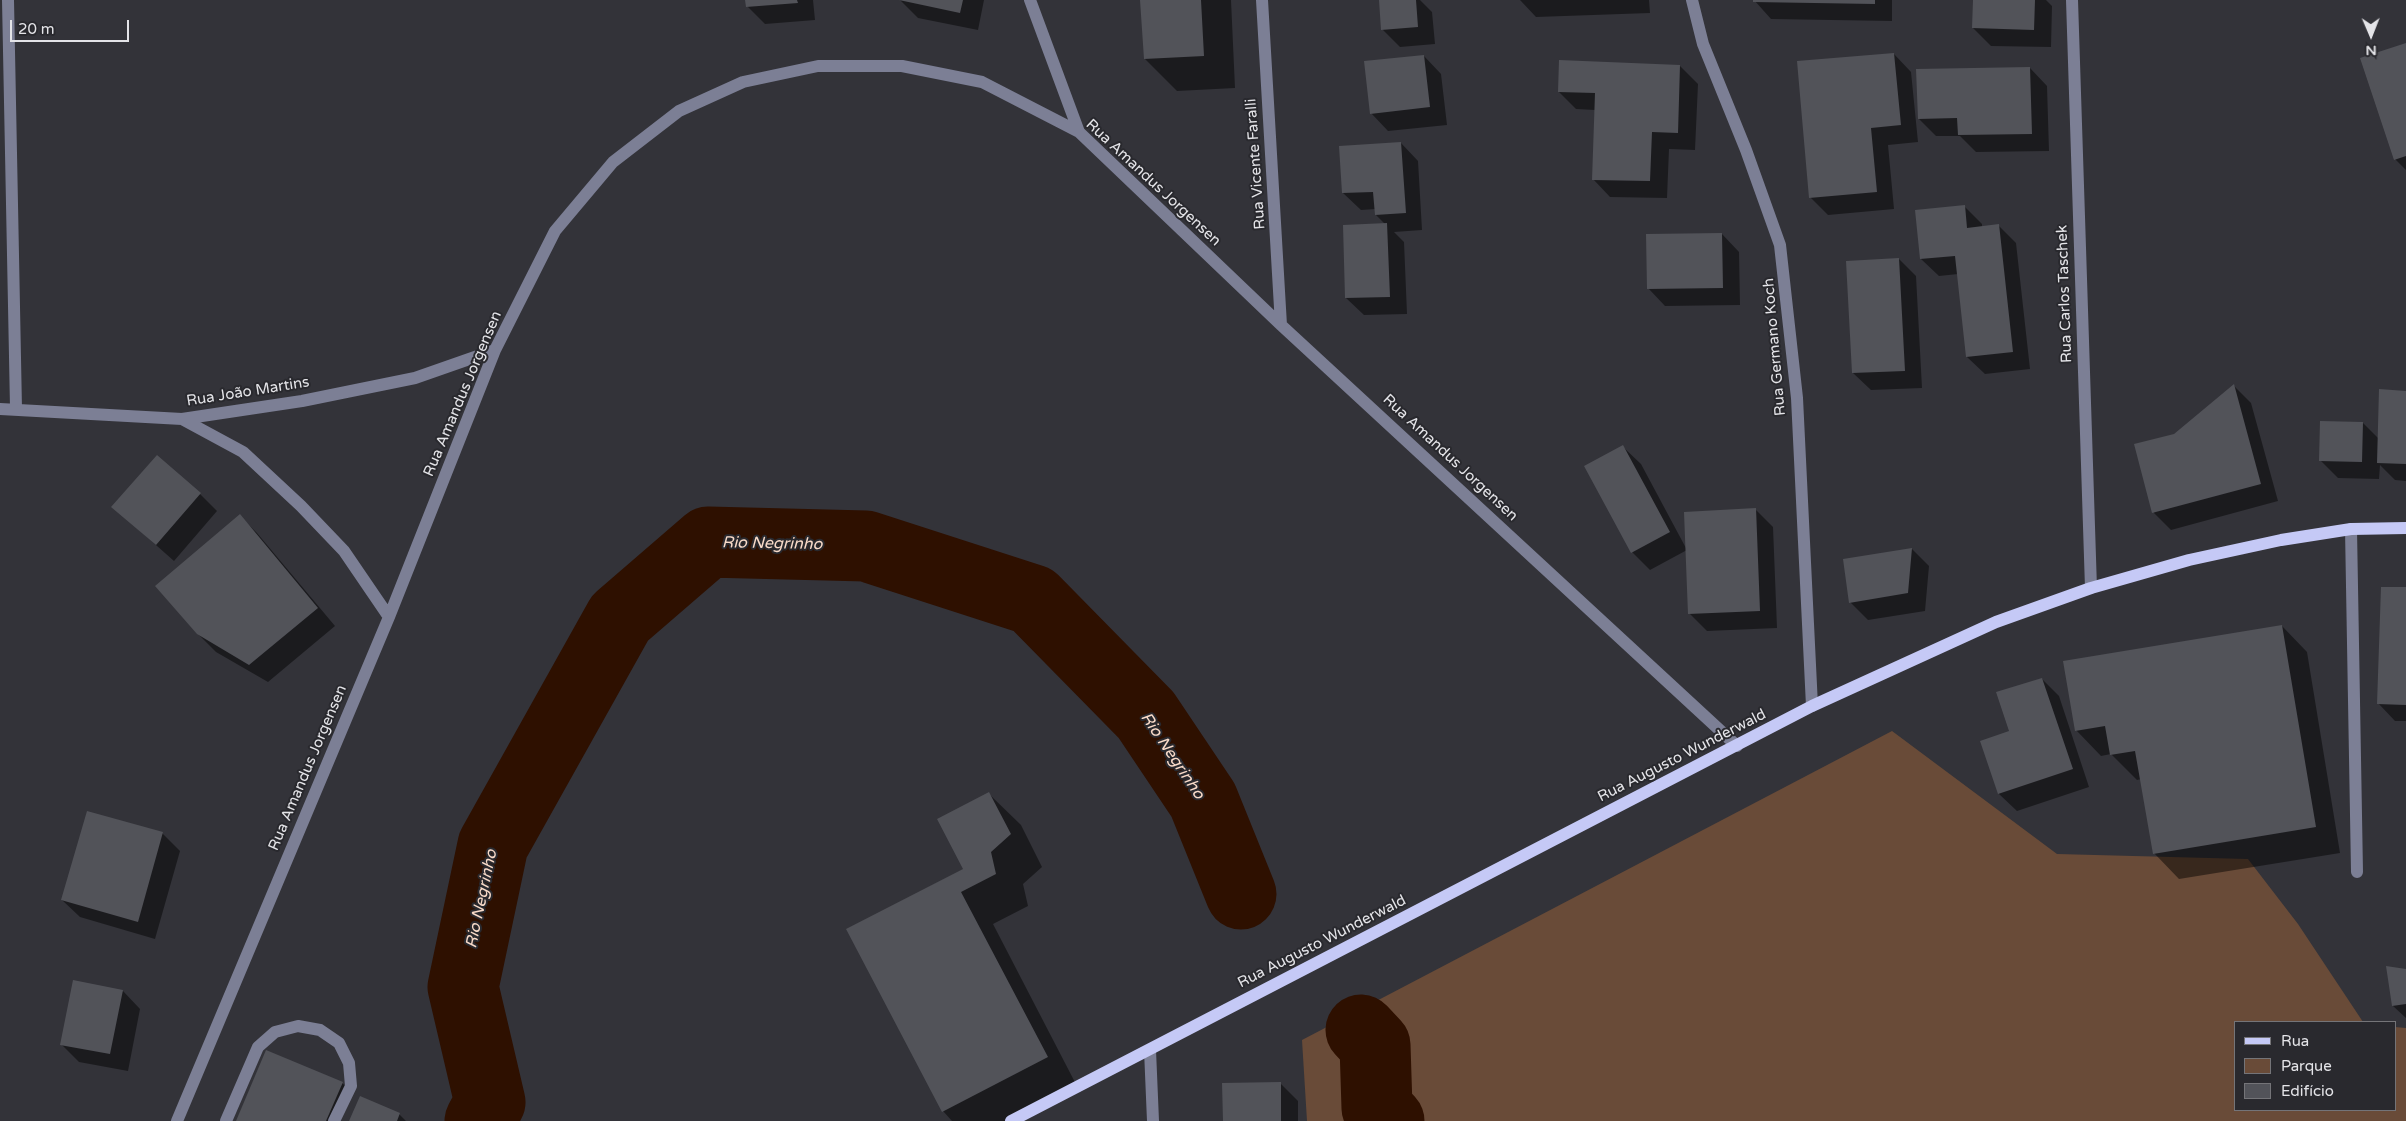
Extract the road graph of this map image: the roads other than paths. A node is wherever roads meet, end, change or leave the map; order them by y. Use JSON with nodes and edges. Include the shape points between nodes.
{"nodes":[{"id":1,"x":8,"y":0,"type":"edge"},
{"id":2,"x":1030,"y":0,"type":"edge"},
{"id":3,"x":1262,"y":0,"type":"edge"},
{"id":4,"x":1692,"y":0,"type":"edge"},
{"id":5,"x":2072,"y":0,"type":"edge"},
{"id":6,"x":1079,"y":132,"type":"junction"},
{"id":7,"x":1281,"y":325,"type":"junction"},
{"id":8,"x":496,"y":350,"type":"junction"},
{"id":9,"x":16,"y":408,"type":"junction"},
{"id":10,"x":0,"y":409,"type":"edge"},
{"id":11,"x":182,"y":419,"type":"junction"},
{"id":12,"x":2406,"y":528,"type":"edge"},
{"id":13,"x":2351,"y":529,"type":"junction"},
{"id":14,"x":2091,"y":588,"type":"junction"},
{"id":15,"x":388,"y":617,"type":"junction"},
{"id":16,"x":1812,"y":706,"type":"junction"},
{"id":17,"x":1737,"y":746,"type":"junction"},
{"id":18,"x":2357,"y":872,"type":"dead end"},
{"id":19,"x":1150,"y":1050,"type":"junction"},
{"id":20,"x":177,"y":1121,"type":"edge"},
{"id":21,"x":226,"y":1121,"type":"edge"},
{"id":22,"x":334,"y":1121,"type":"edge"},
{"id":23,"x":1010,"y":1121,"type":"edge"},
{"id":24,"x":1152,"y":1121,"type":"edge"}],
"edges":[{"from":1,"to":9,"type":"street"},
{"from":2,"to":6,"type":"street"},
{"from":3,"to":7,"type":"street","name":"Rua Vicente Faralli"},
{"from":4,"to":16,"type":"street","name":"Rua Germano Koch","via":[[1702,44],[1746,150],[1780,245],[1797,398]]},
{"from":5,"to":14,"type":"street","name":"Rua Carlos Taschek"},
{"from":6,"to":7,"type":"street","name":"Rua Amandus Jorgensen"},
{"from":6,"to":8,"type":"street","name":"Rua Amandus Jorgensen","via":[[982,82],[902,66],[818,66],[743,82],[678,111],[613,162],[555,231]]},
{"from":7,"to":17,"type":"street","name":"Rua Amandus Jorgensen"},
{"from":8,"to":11,"type":"street","name":"Rua João Martins","via":[[415,378],[302,401]]},
{"from":8,"to":15,"type":"street","name":"Rua Amandus Jorgensen"},
{"from":9,"to":10,"type":"street","name":"Rua João Martins"},
{"from":9,"to":11,"type":"street","name":"Rua João Martins"},
{"from":11,"to":15,"type":"street","via":[[243,452],[301,506],[344,551]]},
{"from":12,"to":13,"type":"main road","name":"Rua Augusto Wunderwald"},
{"from":13,"to":14,"type":"main road","name":"Rua Augusto Wunderwald","via":[[2189,560]]},
{"from":13,"to":18,"type":"street"},
{"from":14,"to":16,"type":"main road","name":"Rua Augusto Wunderwald","via":[[1996,622]]},
{"from":15,"to":20,"type":"street","name":"Rua Amandus Jorgensen"},
{"from":16,"to":17,"type":"main road","name":"Rua Augusto Wunderwald"},
{"from":17,"to":19,"type":"main road","name":"Rua Augusto Wunderwald"},
{"from":19,"to":23,"type":"main road","name":"Rua Augusto Wunderwald"},
{"from":19,"to":24,"type":"street"},
{"from":21,"to":22,"type":"street","via":[[258,1047],[275,1032],[298,1026],[320,1030],[339,1043],[349,1063],[351,1086]]}]}
